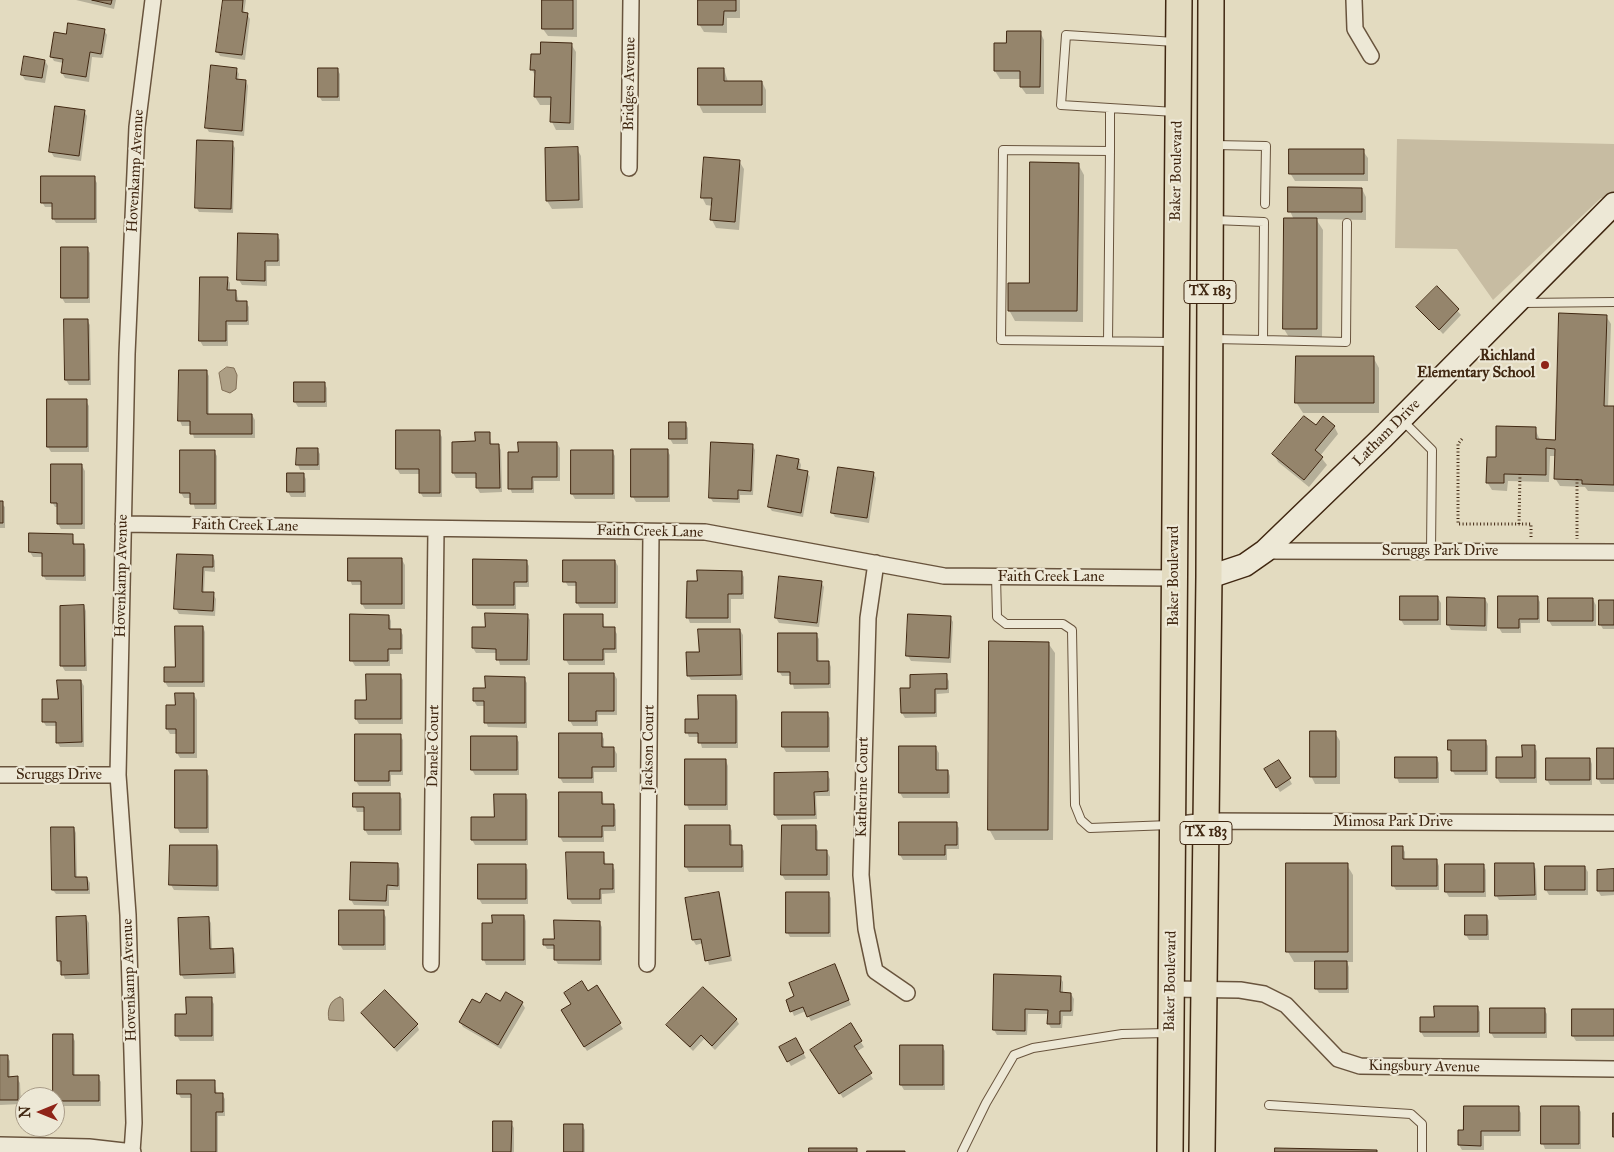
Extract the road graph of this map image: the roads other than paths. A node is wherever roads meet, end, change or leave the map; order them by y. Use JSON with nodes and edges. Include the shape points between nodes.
{"nodes":[{"id":1,"x":153,"y":0,"type":"edge"},
{"id":2,"x":631,"y":0,"type":"edge"},
{"id":3,"x":1179,"y":0,"type":"edge"},
{"id":4,"x":1211,"y":0,"type":"edge"},
{"id":5,"x":1354,"y":0,"type":"edge"},
{"id":6,"x":1178,"y":42,"type":"junction"},
{"id":7,"x":1371,"y":56,"type":"dead end"},
{"id":8,"x":1110,"y":108,"type":"junction"},
{"id":9,"x":1177,"y":112,"type":"junction"},
{"id":10,"x":1210,"y":145,"type":"junction"},
{"id":11,"x":1110,"y":151,"type":"junction"},
{"id":12,"x":629,"y":168,"type":"dead end"},
{"id":13,"x":1264,"y":204,"type":"dead end"},
{"id":14,"x":1614,"y":204,"type":"edge"},
{"id":15,"x":1210,"y":220,"type":"junction"},
{"id":16,"x":1347,"y":223,"type":"dead end"},
{"id":17,"x":1614,"y":302,"type":"edge"},
{"id":18,"x":1518,"y":303,"type":"junction"},
{"id":19,"x":1210,"y":339,"type":"junction"},
{"id":20,"x":1264,"y":340,"type":"junction"},
{"id":21,"x":1108,"y":341,"type":"junction"},
{"id":22,"x":1175,"y":342,"type":"junction"},
{"id":23,"x":1401,"y":419,"type":"junction"},
{"id":24,"x":123,"y":524,"type":"junction"},
{"id":25,"x":436,"y":529,"type":"junction"},
{"id":26,"x":651,"y":532,"type":"junction"},
{"id":27,"x":1265,"y":551,"type":"junction"},
{"id":28,"x":1431,"y":551,"type":"junction"},
{"id":29,"x":1614,"y":552,"type":"edge"},
{"id":30,"x":876,"y":563,"type":"junction"},
{"id":31,"x":996,"y":576,"type":"junction"},
{"id":32,"x":1209,"y":577,"type":"junction"},
{"id":33,"x":1174,"y":578,"type":"junction"},
{"id":34,"x":0,"y":775,"type":"edge"},
{"id":35,"x":118,"y":775,"type":"junction"},
{"id":36,"x":1206,"y":821,"type":"junction"},
{"id":37,"x":1614,"y":823,"type":"edge"},
{"id":38,"x":1172,"y":825,"type":"junction"},
{"id":39,"x":431,"y":964,"type":"dead end"},
{"id":40,"x":647,"y":964,"type":"dead end"},
{"id":41,"x":1172,"y":988,"type":"junction"},
{"id":42,"x":1204,"y":989,"type":"junction"},
{"id":43,"x":907,"y":993,"type":"dead end"},
{"id":44,"x":1170,"y":1032,"type":"junction"},
{"id":45,"x":1614,"y":1069,"type":"edge"},
{"id":46,"x":1269,"y":1105,"type":"dead end"},
{"id":47,"x":0,"y":1145,"type":"edge"},
{"id":48,"x":132,"y":1152,"type":"edge"},
{"id":49,"x":962,"y":1152,"type":"edge"},
{"id":50,"x":1170,"y":1152,"type":"edge"},
{"id":51,"x":1202,"y":1152,"type":"edge"},
{"id":52,"x":1422,"y":1152,"type":"edge"}],
"edges":[{"from":1,"to":24,"type":"street","name":"Hovenkamp Avenue","via":[[137,127]]},
{"from":2,"to":12,"type":"street","name":"Bridges Avenue"},
{"from":3,"to":6,"type":"main road","name":"Baker Boulevard","number":"TX 183"},
{"from":4,"to":10,"type":"main road","number":"TX 183"},
{"from":5,"to":7,"type":"street","via":[[1355,29]]},
{"from":6,"to":8,"type":"lane","via":[[1066,35],[1061,106]]},
{"from":6,"to":9,"type":"main road","name":"Baker Boulevard","number":"TX 183"},
{"from":8,"to":9,"type":"lane"},
{"from":8,"to":11,"type":"lane"},
{"from":9,"to":22,"type":"main road","name":"Baker Boulevard","number":"TX 183"},
{"from":10,"to":13,"type":"lane","via":[[1266,146]]},
{"from":10,"to":15,"type":"main road","number":"TX 183"},
{"from":11,"to":21,"type":"lane"},
{"from":11,"to":21,"type":"lane","via":[[1003,150],[1001,340]]},
{"from":14,"to":18,"type":"street","name":"Latham Drive"},
{"from":15,"to":19,"type":"main road","number":"TX 183"},
{"from":15,"to":20,"type":"lane","via":[[1264,222]]},
{"from":16,"to":20,"type":"lane","via":[[1346,342]]},
{"from":17,"to":18,"type":"lane"},
{"from":18,"to":23,"type":"street","name":"Latham Drive"},
{"from":19,"to":20,"type":"lane"},
{"from":19,"to":32,"type":"main road","number":"TX 183"},
{"from":21,"to":22,"type":"lane"},
{"from":22,"to":33,"type":"main road","name":"Baker Boulevard","number":"TX 183"},
{"from":23,"to":27,"type":"street","name":"Latham Drive"},
{"from":23,"to":28,"type":"lane","via":[[1432,450]]},
{"from":24,"to":25,"type":"street","name":"Faith Creek Lane"},
{"from":24,"to":35,"type":"street","name":"Hovenkamp Avenue"},
{"from":25,"to":26,"type":"street","name":"Faith Creek Lane"},
{"from":25,"to":39,"type":"street","name":"Danele Court"},
{"from":26,"to":30,"type":"street","name":"Faith Creek Lane","via":[[705,532]]},
{"from":26,"to":40,"type":"street","name":"Jackson Court"},
{"from":27,"to":28,"type":"street","name":"Scruggs Park Drive"},
{"from":27,"to":32,"type":"street","name":"Latham Drive","via":[[1244,565]]},
{"from":28,"to":29,"type":"street","name":"Scruggs Park Drive"},
{"from":30,"to":31,"type":"street","name":"Faith Creek Lane","via":[[944,576]]},
{"from":30,"to":43,"type":"street","name":"Katherine Court","via":[[868,618],[861,875],[866,929],[875,971]]},
{"from":31,"to":33,"type":"street","name":"Faith Creek Lane"},
{"from":31,"to":38,"type":"lane","via":[[997,616],[1006,624],[1063,624],[1072,630],[1075,805],[1081,820],[1090,828]]},
{"from":32,"to":33,"type":"main road"},
{"from":32,"to":36,"type":"main road","number":"TX 183"},
{"from":33,"to":38,"type":"main road","name":"Baker Boulevard","number":"TX 183"},
{"from":34,"to":35,"type":"street","name":"Scruggs Drive"},
{"from":35,"to":48,"type":"street","name":"Hovenkamp Avenue","via":[[128,925],[134,1123]]},
{"from":36,"to":37,"type":"street","name":"Mimosa Park Drive"},
{"from":36,"to":38,"type":"street","name":"Mimosa Park Drive"},
{"from":36,"to":42,"type":"main road","number":"TX 183"},
{"from":38,"to":41,"type":"main road","name":"Baker Boulevard","number":"TX 183"},
{"from":41,"to":42,"type":"street","name":"Kingsbury Avenue"},
{"from":41,"to":44,"type":"main road","name":"Baker Boulevard","number":"TX 183"},
{"from":42,"to":45,"type":"street","name":"Kingsbury Avenue","via":[[1264,994],[1286,1005],[1338,1059],[1360,1066]]},
{"from":42,"to":51,"type":"main road","number":"TX 183"},
{"from":44,"to":49,"type":"lane","via":[[1122,1034],[1033,1048],[1014,1055]]},
{"from":44,"to":50,"type":"main road","name":"Baker Boulevard","number":"TX 183"},
{"from":46,"to":52,"type":"lane","via":[[1411,1114],[1422,1124]]},
{"from":47,"to":48,"type":"street","via":[[89,1147]]}]}
